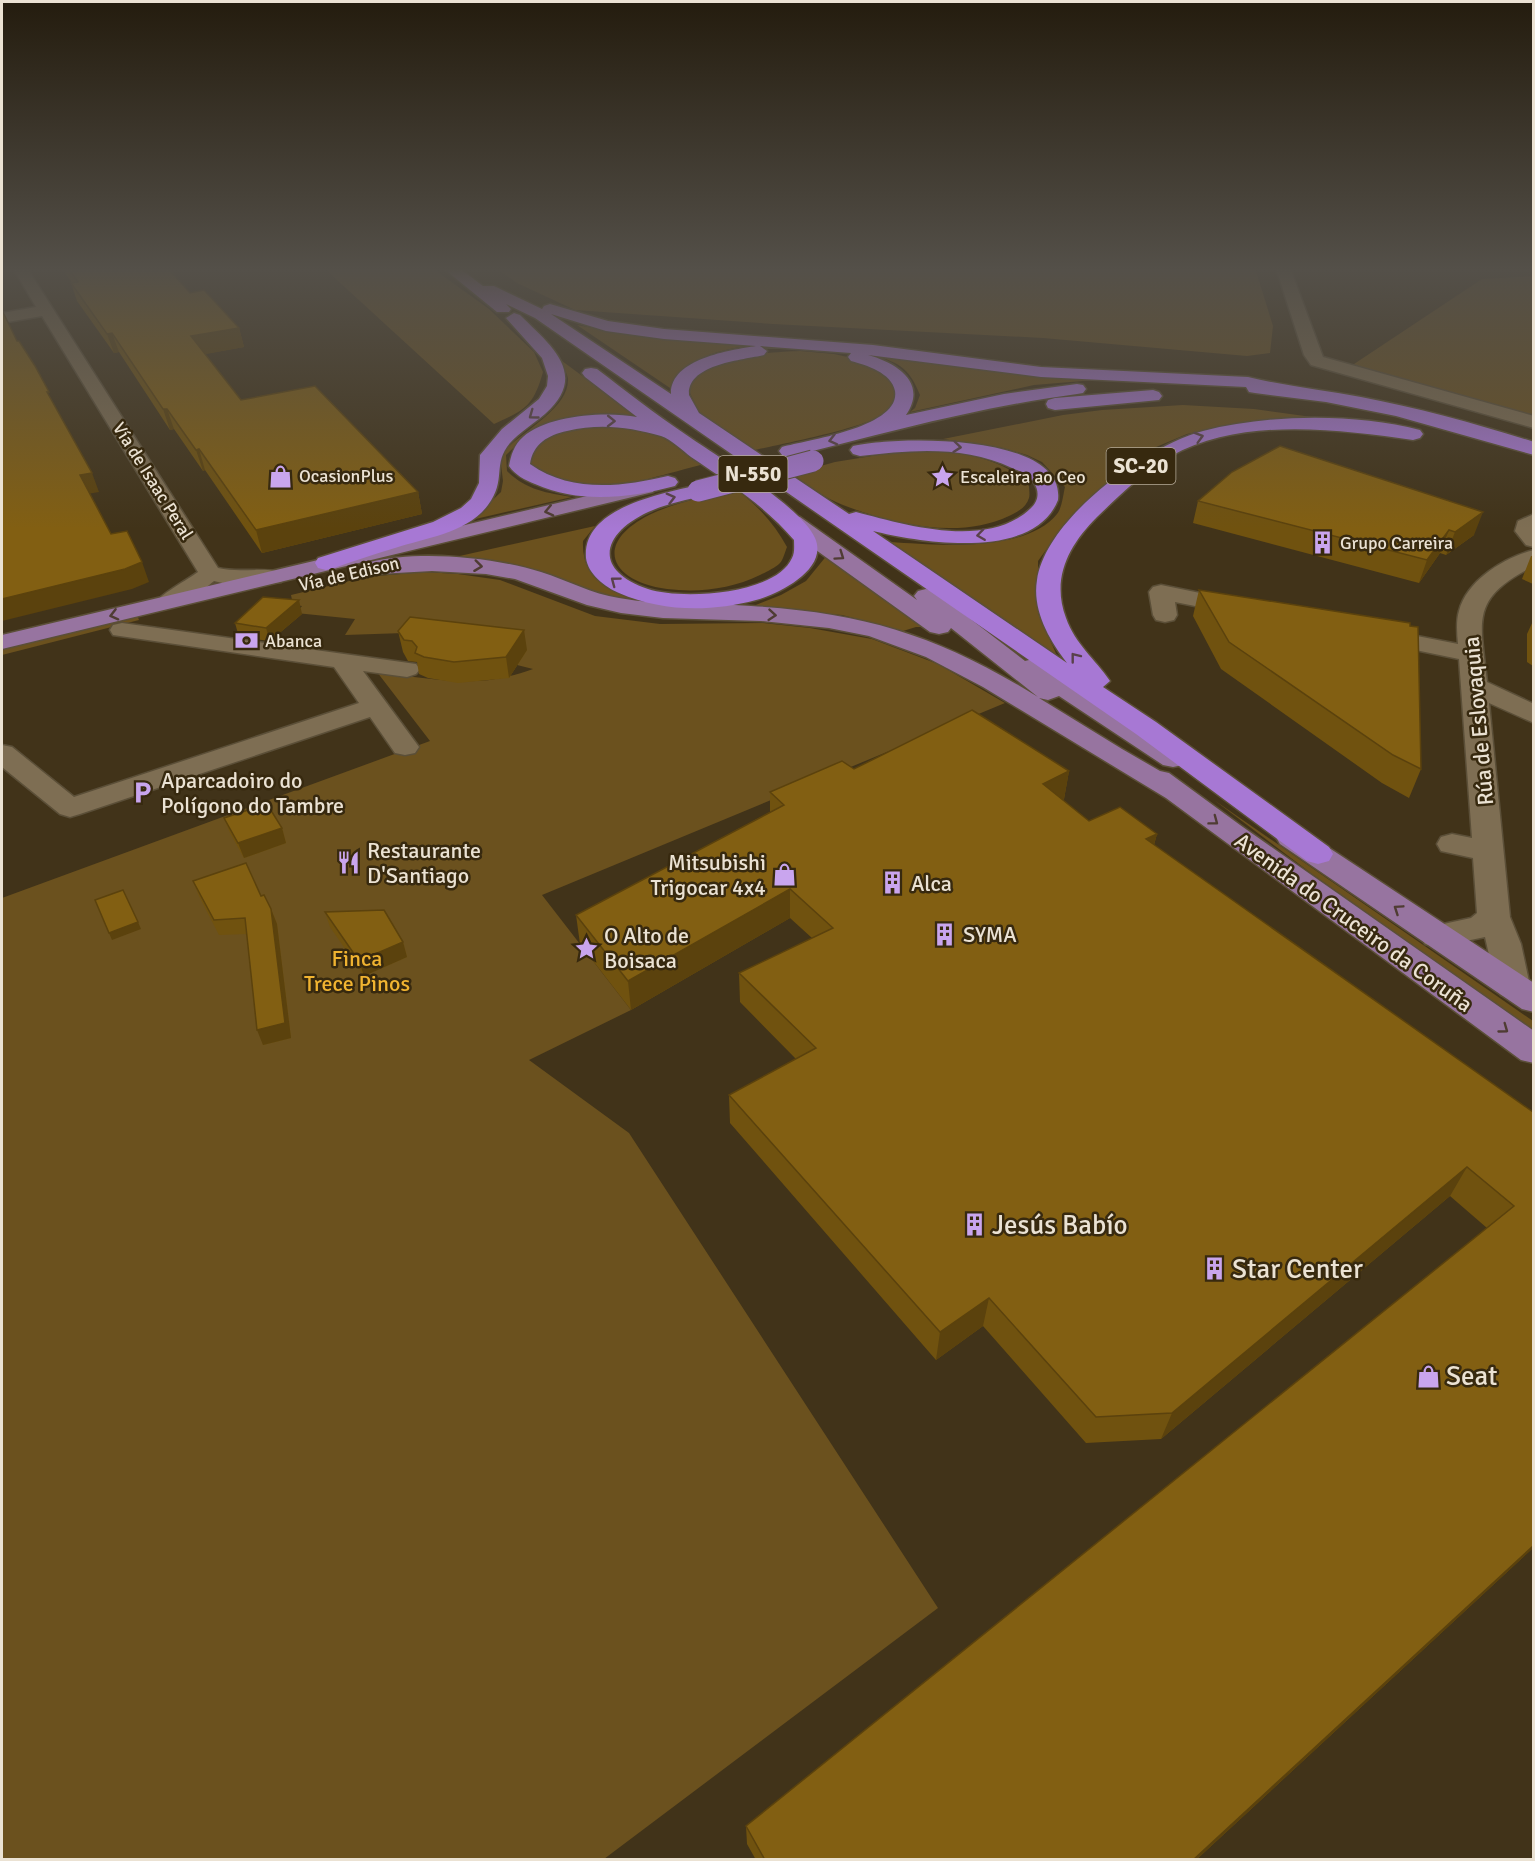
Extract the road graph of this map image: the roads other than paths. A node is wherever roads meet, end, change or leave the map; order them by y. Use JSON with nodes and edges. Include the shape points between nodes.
{"nodes":[{"id":1,"x":74,"y":355,"type":"edge"},
{"id":2,"x":545,"y":355,"type":"edge"},
{"id":3,"x":566,"y":355,"type":"edge"},
{"id":4,"x":583,"y":355,"type":"edge"},
{"id":5,"x":600,"y":355,"type":"edge"},
{"id":6,"x":736,"y":355,"type":"edge"},
{"id":7,"x":840,"y":355,"type":"edge"},
{"id":8,"x":910,"y":355,"type":"edge"},
{"id":9,"x":1312,"y":355,"type":"edge"},
{"id":10,"x":1277,"y":390,"type":"junction"},
{"id":11,"x":690,"y":414,"type":"junction"},
{"id":12,"x":1533,"y":422,"type":"edge"},
{"id":13,"x":876,"y":428,"type":"junction"},
{"id":14,"x":673,"y":435,"type":"junction"},
{"id":15,"x":1467,"y":441,"type":"junction"},
{"id":16,"x":1533,"y":449,"type":"edge"},
{"id":17,"x":857,"y":450,"type":"junction"},
{"id":18,"x":1533,"y":463,"type":"edge"},
{"id":19,"x":689,"y":485,"type":"junction"},
{"id":20,"x":645,"y":497,"type":"junction"},
{"id":21,"x":832,"y":511,"type":"junction"},
{"id":22,"x":1533,"y":520,"type":"edge"},
{"id":23,"x":792,"y":522,"type":"junction"},
{"id":24,"x":1533,"y":540,"type":"edge"},
{"id":25,"x":1533,"y":557,"type":"edge"},
{"id":26,"x":326,"y":563,"type":"junction"},
{"id":27,"x":378,"y":567,"type":"junction"},
{"id":28,"x":210,"y":573,"type":"junction"},
{"id":29,"x":273,"y":577,"type":"junction"},
{"id":30,"x":926,"y":596,"type":"junction"},
{"id":31,"x":169,"y":601,"type":"junction"},
{"id":32,"x":1263,"y":613,"type":"edge"},
{"id":33,"x":1164,"y":615,"type":"dead end"},
{"id":34,"x":122,"y":630,"type":"junction"},
{"id":35,"x":1354,"y":631,"type":"edge"},
{"id":36,"x":2,"y":642,"type":"edge"},
{"id":37,"x":1472,"y":654,"type":"junction"},
{"id":38,"x":342,"y":660,"type":"junction"},
{"id":39,"x":2,"y":662,"type":"edge"},
{"id":40,"x":407,"y":669,"type":"dead end"},
{"id":41,"x":376,"y":706,"type":"junction"},
{"id":42,"x":1477,"y":707,"type":"junction"},
{"id":43,"x":1533,"y":715,"type":"edge"},
{"id":44,"x":1533,"y":725,"type":"edge"},
{"id":45,"x":1146,"y":728,"type":"junction"},
{"id":46,"x":405,"y":747,"type":"dead end"},
{"id":47,"x":2,"y":753,"type":"edge"},
{"id":48,"x":1114,"y":755,"type":"junction"},
{"id":49,"x":1176,"y":792,"type":"junction"},
{"id":50,"x":1452,"y":844,"type":"dead end"},
{"id":51,"x":1488,"y":851,"type":"junction"},
{"id":52,"x":1318,"y":854,"type":"junction"},
{"id":53,"x":1494,"y":917,"type":"junction"},
{"id":54,"x":1437,"y":936,"type":"junction"},
{"id":55,"x":1523,"y":993,"type":"edge"},
{"id":56,"x":1533,"y":1050,"type":"edge"}],
"edges":[{"from":1,"to":28,"type":"street","name":"Vía de Isaac Peral"},
{"from":2,"to":26,"type":"highway","one_way":true,"via":[[557,378],[553,394],[541,410],[512,431],[490,455],[487,492],[463,516]]},
{"from":3,"to":14,"type":"highway"},
{"from":4,"to":30,"type":"highway","number":"N-550"},
{"from":5,"to":11,"type":"highway"},
{"from":6,"to":11,"type":"highway","via":[[714,360],[687,377],[680,388],[681,400]]},
{"from":7,"to":13,"type":"highway","via":[[864,359],[896,375],[904,386],[904,402],[895,415]]},
{"from":8,"to":10,"type":"highway","via":[[1041,372],[1248,382]]},
{"from":9,"to":12,"type":"street","via":[[1317,361]]},
{"from":10,"to":13,"type":"highway","via":[[1215,385],[1095,387],[1036,393]]},
{"from":10,"to":16,"type":"highway","via":[[1441,420]]},
{"from":11,"to":21,"type":"highway","number":"N-550"},
{"from":13,"to":19,"type":"highway","one_way":true,"via":[[789,451]]},
{"from":20,"to":14,"type":"highway","one_way":true,"via":[[555,486],[519,466],[518,455],[523,446],[543,433],[580,422],[624,421]]},
{"from":14,"to":23,"type":"highway"},
{"from":15,"to":17,"type":"highway","number":"SC-20","via":[[1384,419],[1313,407],[1247,399],[1162,396],[1090,400],[1024,410]]},
{"from":15,"to":18,"type":"highway","number":"SC-20"},
{"from":45,"to":15,"type":"highway","number":"SC-20","one_way":true,"via":[[1072,656],[1054,622],[1046,586],[1061,545],[1123,480],[1168,448],[1210,434],[1257,427],[1337,426]]},
{"from":17,"to":19,"type":"highway","number":"SC-20","bridge":true},
{"from":17,"to":21,"type":"highway","one_way":true,"via":[[927,444],[993,453],[1033,470],[1049,493],[1047,504],[1025,524],[958,537],[896,531]]},
{"from":19,"to":20,"type":"highway","name":"Vía de Edison"},
{"from":23,"to":20,"type":"highway","one_way":true,"via":[[805,540],[804,560],[779,584],[731,598],[663,599],[625,589],[599,568],[595,558],[598,539]]},
{"from":20,"to":26,"type":"main road","name":"Vía de Edison","one_way":true},
{"from":20,"to":27,"type":"main road","name":"Vía de Edison"},
{"from":21,"to":45,"type":"highway"},
{"from":22,"to":24,"type":"street","via":[[1526,526]]},
{"from":23,"to":48,"type":"main road","one_way":true},
{"from":25,"to":37,"type":"street","name":"Rúa de Eslovaquia","via":[[1481,591],[1471,608]]},
{"from":26,"to":29,"type":"main road","name":"Vía de Edison"},
{"from":27,"to":34,"type":"main road","name":"Vía de Edison"},
{"from":27,"to":48,"type":"main road","one_way":true,"via":[[478,565],[521,573],[620,606],[767,614],[875,630],[943,654],[994,680]]},
{"from":28,"to":29,"type":"street","via":[[235,579]]},
{"from":28,"to":31,"type":"street"},
{"from":29,"to":31,"type":"main road","name":"Vía de Edison"},
{"from":30,"to":49,"type":"main road"},
{"from":30,"to":52,"type":"main road","name":"Avenida do Cruceiro da Coruña"},
{"from":31,"to":36,"type":"main road","name":"Vía de Edison","one_way":true},
{"from":32,"to":33,"type":"street","via":[[1161,592]]},
{"from":34,"to":38,"type":"street"},
{"from":34,"to":39,"type":"main road","name":"Vía de Edison"},
{"from":35,"to":37,"type":"street"},
{"from":37,"to":42,"type":"street","name":"Rúa de Eslovaquia"},
{"from":38,"to":40,"type":"street"},
{"from":38,"to":41,"type":"street"},
{"from":41,"to":46,"type":"street"},
{"from":41,"to":47,"type":"street","via":[[70,808]]},
{"from":42,"to":43,"type":"street"},
{"from":42,"to":44,"type":"street","via":[[1510,723]]},
{"from":42,"to":51,"type":"street","name":"Rúa de Eslovaquia"},
{"from":45,"to":52,"type":"highway"},
{"from":48,"to":49,"type":"main road"},
{"from":49,"to":56,"type":"main road","name":"Avenida do Cruceiro da Coruña","one_way":true},
{"from":50,"to":51,"type":"street"},
{"from":51,"to":53,"type":"street","name":"Rúa de Eslovaquia"},
{"from":54,"to":52,"type":"main road","name":"Avenida do Cruceiro da Coruña","one_way":true},
{"from":53,"to":54,"type":"street","via":[[1481,927]]},
{"from":53,"to":55,"type":"street","name":"Rúa de Eslovaquia"},
{"from":54,"to":55,"type":"main road","name":"Avenida do Cruceiro da Coruña"}]}
